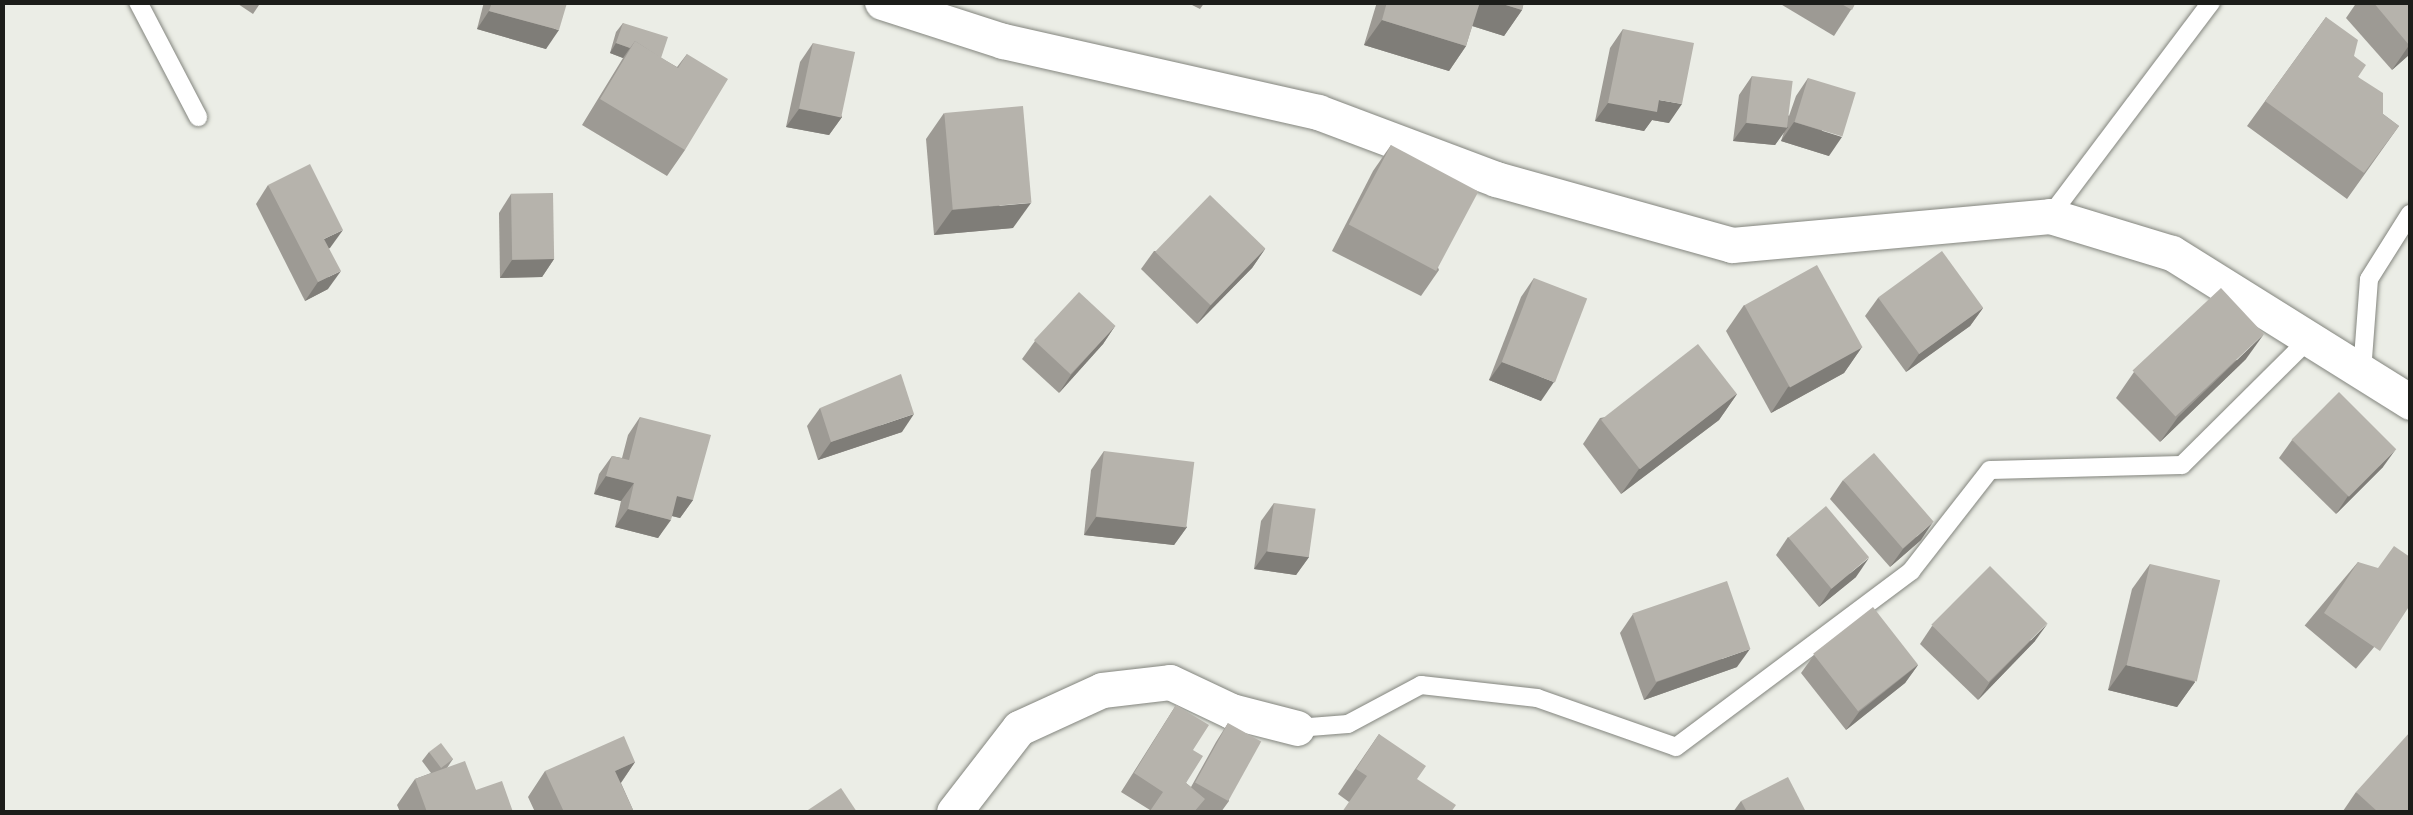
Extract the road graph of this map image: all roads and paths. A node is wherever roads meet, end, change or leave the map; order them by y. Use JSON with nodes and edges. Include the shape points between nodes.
{"nodes":[{"id":1,"x":138,"y":2,"type":"edge"},
{"id":2,"x":882,"y":2,"type":"edge"},
{"id":3,"x":2211,"y":2,"type":"edge"},
{"id":4,"x":198,"y":117,"type":"dead end"},
{"id":5,"x":2410,"y":214,"type":"edge"},
{"id":6,"x":2050,"y":216,"type":"junction"},
{"id":7,"x":2309,"y":339,"type":"junction"},
{"id":8,"x":2362,"y":372,"type":"junction"},
{"id":9,"x":2410,"y":402,"type":"edge"},
{"id":10,"x":1296,"y":728,"type":"joint"},
{"id":11,"x":954,"y":812,"type":"edge"}],
"edges":[{"from":1,"to":4,"type":"lane"},
{"from":2,"to":6,"type":"street","via":[[1003,41],[1318,112],[1496,178],[1732,245]]},
{"from":3,"to":6,"type":"lane"},
{"from":5,"to":8,"type":"lane","via":[[2369,279]]},
{"from":6,"to":7,"type":"street","via":[[2172,253]]},
{"from":7,"to":8,"type":"street"},
{"from":7,"to":10,"type":"lane","via":[[2182,465],[1990,470],[1911,571],[1676,748],[1537,698],[1421,685],[1348,724]]},
{"from":8,"to":9,"type":"street"},
{"from":10,"to":11,"type":"street","via":[[1231,711],[1170,682],[1102,690],[1019,728]]}]}
